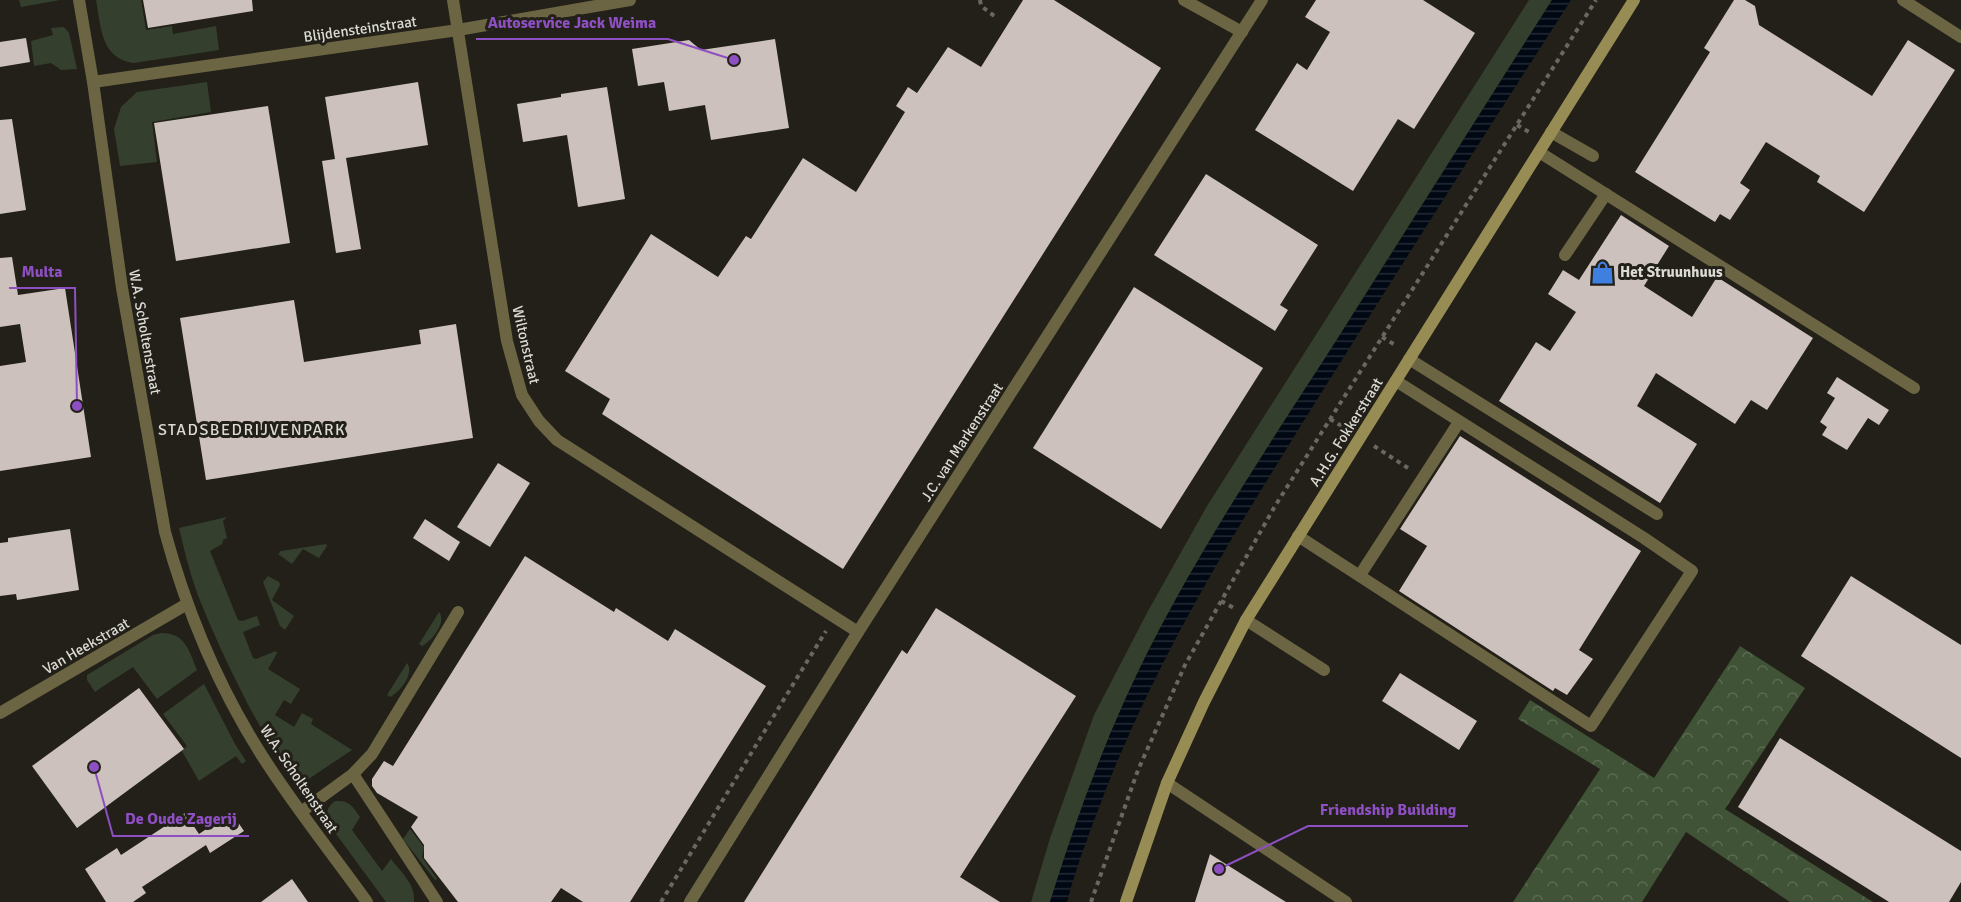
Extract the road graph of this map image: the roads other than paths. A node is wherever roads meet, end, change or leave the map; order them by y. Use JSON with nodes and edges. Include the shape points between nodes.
{"nodes":[{"id":1,"x":79,"y":0,"type":"edge"},
{"id":2,"x":453,"y":0,"type":"edge"},
{"id":3,"x":630,"y":0,"type":"edge"},
{"id":4,"x":1184,"y":0,"type":"edge"},
{"id":5,"x":1262,"y":0,"type":"edge"},
{"id":6,"x":1634,"y":0,"type":"edge"},
{"id":7,"x":1903,"y":0,"type":"edge"},
{"id":8,"x":458,"y":30,"type":"junction"},
{"id":9,"x":1242,"y":32,"type":"junction"},
{"id":10,"x":1961,"y":37,"type":"edge"},
{"id":11,"x":93,"y":82,"type":"junction"},
{"id":12,"x":1551,"y":132,"type":"junction"},
{"id":13,"x":1539,"y":152,"type":"junction"},
{"id":14,"x":1593,"y":156,"type":"dead end"},
{"id":15,"x":1606,"y":194,"type":"junction"},
{"id":16,"x":1565,"y":255,"type":"dead end"},
{"id":17,"x":1409,"y":359,"type":"junction"},
{"id":18,"x":1395,"y":381,"type":"junction"},
{"id":19,"x":1914,"y":388,"type":"dead end"},
{"id":20,"x":1459,"y":422,"type":"junction"},
{"id":21,"x":1657,"y":514,"type":"dead end"},
{"id":22,"x":1298,"y":536,"type":"junction"},
{"id":23,"x":1360,"y":575,"type":"junction"},
{"id":24,"x":187,"y":604,"type":"junction"},
{"id":25,"x":458,"y":612,"type":"dead end"},
{"id":26,"x":1246,"y":620,"type":"junction"},
{"id":27,"x":858,"y":632,"type":"junction"},
{"id":28,"x":1323,"y":670,"type":"dead end"},
{"id":29,"x":0,"y":713,"type":"edge"},
{"id":30,"x":353,"y":774,"type":"junction"},
{"id":31,"x":1167,"y":783,"type":"junction"},
{"id":32,"x":301,"y":812,"type":"junction"},
{"id":33,"x":367,"y":902,"type":"edge"},
{"id":34,"x":436,"y":902,"type":"edge"},
{"id":35,"x":690,"y":902,"type":"edge"},
{"id":36,"x":1126,"y":902,"type":"edge"},
{"id":37,"x":1346,"y":902,"type":"edge"}],
"edges":[{"from":1,"to":11,"type":"street","name":"W.A. Scholtenstraat"},
{"from":2,"to":8,"type":"street","name":"Wiltonstraat"},
{"from":3,"to":8,"type":"street","name":"Blijdensteinstraat"},
{"from":4,"to":9,"type":"street"},
{"from":5,"to":9,"type":"street","name":"J.C. van Markenstraat"},
{"from":6,"to":12,"type":"street","name":"A.H.G. Fokkerstraat"},
{"from":7,"to":10,"type":"street"},
{"from":8,"to":11,"type":"street","name":"Blijdensteinstraat"},
{"from":8,"to":27,"type":"street","name":"Wiltonstraat","via":[[507,341],[522,395],[539,421],[557,440]]},
{"from":9,"to":27,"type":"street","name":"J.C. van Markenstraat"},
{"from":11,"to":24,"type":"street","name":"W.A. Scholtenstraat","via":[[122,288],[165,532]]},
{"from":12,"to":13,"type":"street","name":"A.H.G. Fokkerstraat"},
{"from":12,"to":14,"type":"street"},
{"from":13,"to":15,"type":"street"},
{"from":13,"to":17,"type":"street","name":"A.H.G. Fokkerstraat"},
{"from":15,"to":16,"type":"street"},
{"from":15,"to":19,"type":"street"},
{"from":17,"to":18,"type":"street","name":"A.H.G. Fokkerstraat"},
{"from":17,"to":21,"type":"street"},
{"from":18,"to":20,"type":"street"},
{"from":18,"to":22,"type":"street","name":"A.H.G. Fokkerstraat"},
{"from":20,"to":23,"type":"street"},
{"from":20,"to":23,"type":"street","via":[[1692,571],[1591,726]]},
{"from":22,"to":23,"type":"street"},
{"from":22,"to":26,"type":"street","name":"A.H.G. Fokkerstraat"},
{"from":24,"to":29,"type":"street","name":"Van Heekstraat"},
{"from":24,"to":32,"type":"street","name":"W.A. Scholtenstraat","via":[[240,718]]},
{"from":25,"to":30,"type":"street","via":[[372,754]]},
{"from":26,"to":28,"type":"street"},
{"from":26,"to":31,"type":"street","name":"A.H.G. Fokkerstraat"},
{"from":27,"to":35,"type":"street","name":"J.C. van Markenstraat"},
{"from":30,"to":32,"type":"street"},
{"from":30,"to":34,"type":"street"},
{"from":31,"to":36,"type":"street","name":"A.H.G. Fokkerstraat"},
{"from":31,"to":37,"type":"street"},
{"from":32,"to":33,"type":"street","name":"W.A. Scholtenstraat"}]}
